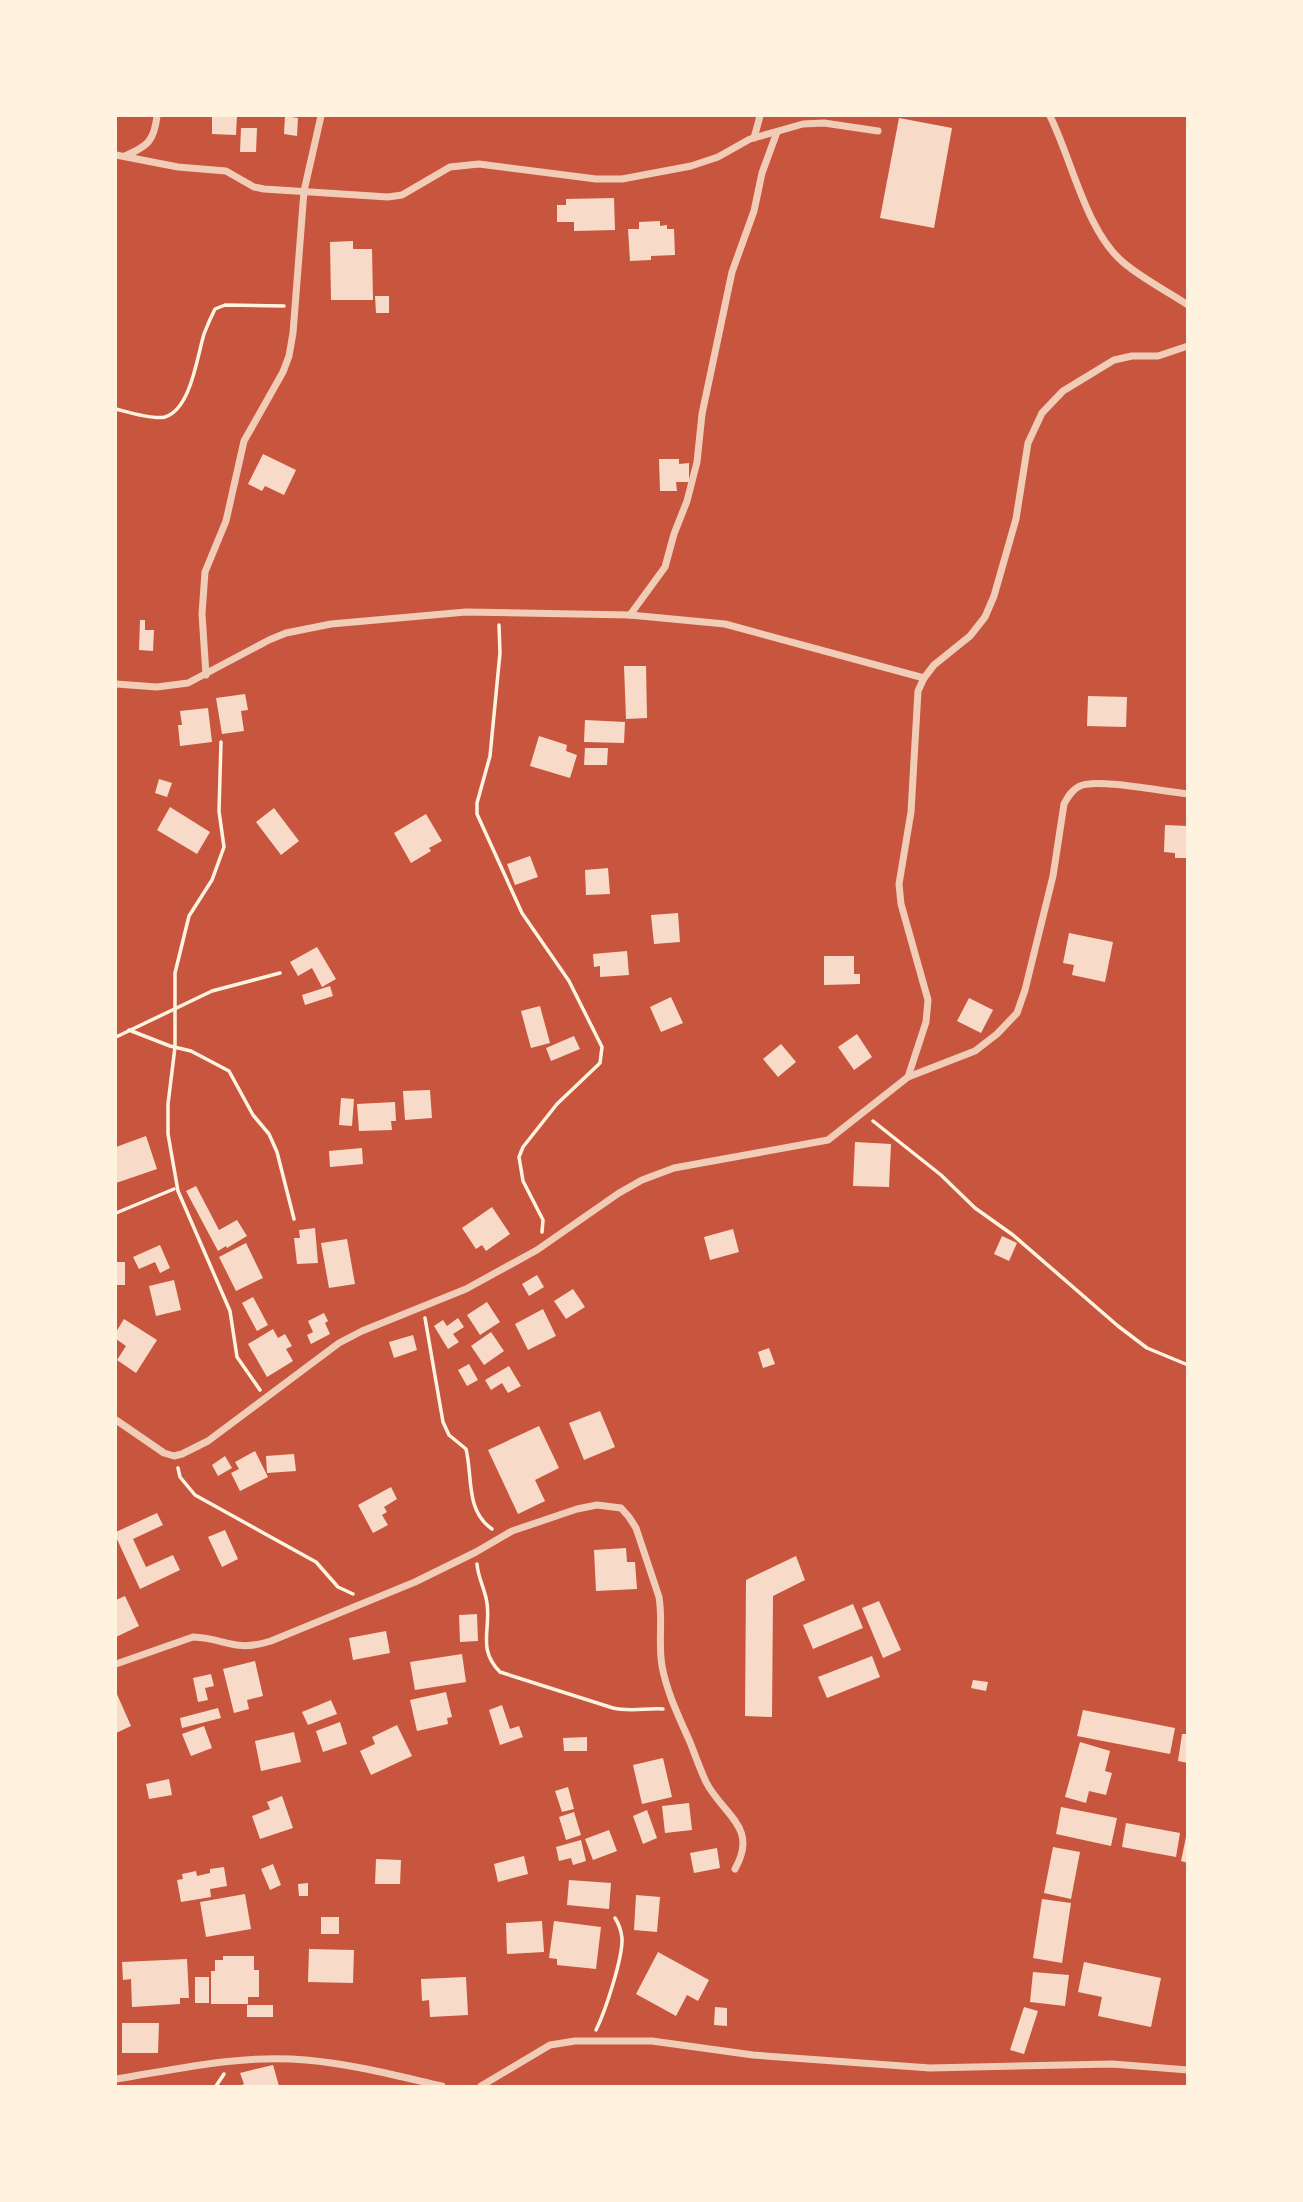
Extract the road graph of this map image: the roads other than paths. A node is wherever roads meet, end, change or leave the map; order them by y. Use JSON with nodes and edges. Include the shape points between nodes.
{"nodes":[{"id":1,"x":157,"y":116,"type":"edge"},
{"id":2,"x":321,"y":116,"type":"edge"},
{"id":3,"x":760,"y":116,"type":"edge"},
{"id":4,"x":1049,"y":116,"type":"edge"},
{"id":5,"x":878,"y":131,"type":"dead end"},
{"id":6,"x":777,"y":132,"type":"junction"},
{"id":7,"x":754,"y":138,"type":"junction"},
{"id":8,"x":120,"y":156,"type":"edge"},
{"id":9,"x":304,"y":191,"type":"junction"},
{"id":10,"x":1188,"y":305,"type":"edge"},
{"id":11,"x":1188,"y":346,"type":"edge"},
{"id":12,"x":630,"y":615,"type":"junction"},
{"id":13,"x":206,"y":675,"type":"junction"},
{"id":14,"x":924,"y":678,"type":"junction"},
{"id":15,"x":116,"y":684,"type":"edge"},
{"id":16,"x":1188,"y":794,"type":"edge"},
{"id":17,"x":908,"y":1077,"type":"junction"},
{"id":18,"x":116,"y":1420,"type":"edge"},
{"id":19,"x":116,"y":1664,"type":"edge"},
{"id":20,"x":736,"y":1870,"type":"dead end"},
{"id":21,"x":1188,"y":2070,"type":"edge"},
{"id":22,"x":116,"y":2079,"type":"edge"},
{"id":23,"x":442,"y":2087,"type":"edge"},
{"id":24,"x":481,"y":2087,"type":"edge"}],
"edges":[{"from":1,"to":8,"type":"street","via":[[148,144]]},
{"from":2,"to":9,"type":"street"},
{"from":3,"to":7,"type":"street"},
{"from":4,"to":10,"type":"street","via":[[1105,241],[1123,262]]},
{"from":5,"to":6,"type":"street","via":[[824,123]]},
{"from":6,"to":7,"type":"street"},
{"from":6,"to":12,"type":"street","via":[[732,272],[687,501],[665,567]]},
{"from":7,"to":9,"type":"street","via":[[691,166],[622,179],[479,164],[450,167],[402,195]]},
{"from":8,"to":9,"type":"street","via":[[226,171],[254,187]]},
{"from":9,"to":13,"type":"street","via":[[289,356],[244,441],[226,521],[205,572]]},
{"from":11,"to":14,"type":"street","via":[[1157,356],[1114,360],[1063,391],[1042,413],[1028,443],[1016,519],[990,606],[970,636]]},
{"from":12,"to":13,"type":"street","via":[[466,612],[331,624],[270,640]]},
{"from":12,"to":14,"type":"street","via":[[725,624]]},
{"from":13,"to":15,"type":"street","via":[[175,686]]},
{"from":14,"to":17,"type":"street","via":[[915,712],[911,811],[899,884],[928,1000],[926,1022]]},
{"from":16,"to":17,"type":"street","via":[[1104,783],[1080,786],[1069,794],[1017,1013],[975,1051]]},
{"from":17,"to":18,"type":"street","via":[[828,1140],[674,1168],[642,1180],[537,1250],[466,1289],[339,1343],[195,1449],[174,1456],[164,1453]]},
{"from":19,"to":20,"type":"street","via":[[193,1637],[256,1646],[407,1585],[512,1531],[577,1509],[597,1505],[621,1508],[636,1528],[659,1597],[659,1643],[676,1710],[707,1784],[738,1823],[745,1846]]},
{"from":21,"to":24,"type":"street","via":[[1112,2064],[930,2068],[753,2055],[652,2041],[590,2041],[550,2045]]},
{"from":22,"to":23,"type":"street","via":[[232,2060],[305,2060]]}]}
